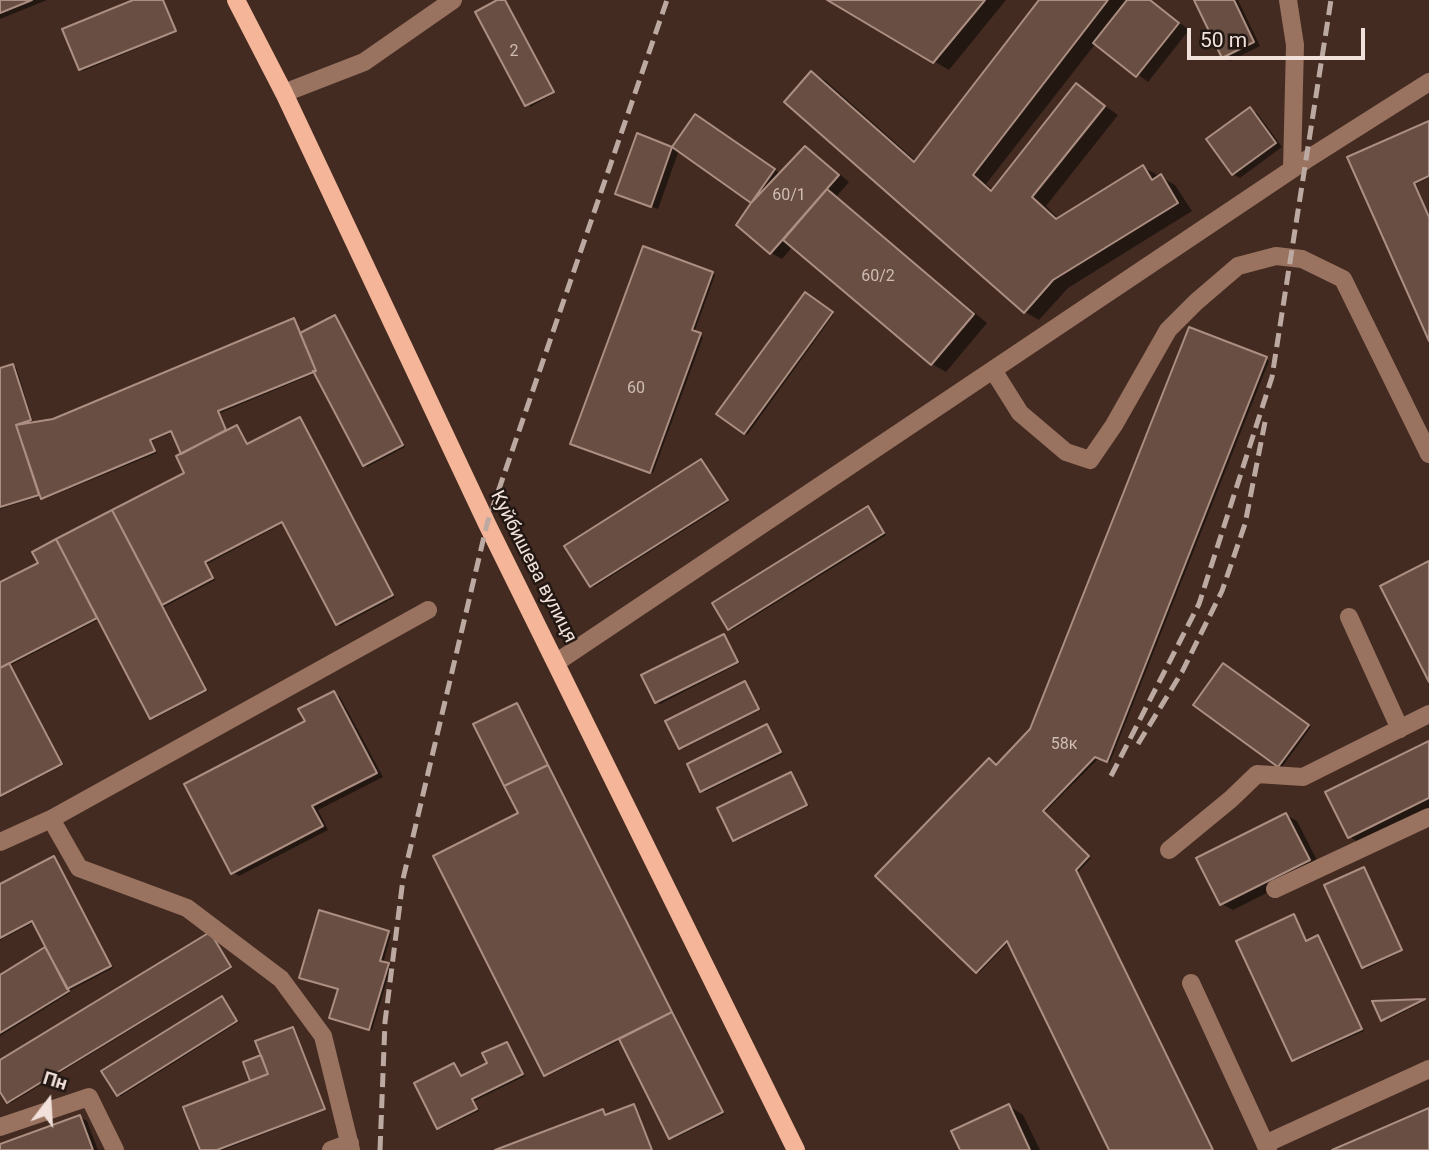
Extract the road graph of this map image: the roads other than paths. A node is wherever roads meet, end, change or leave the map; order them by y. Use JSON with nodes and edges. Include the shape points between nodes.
{"nodes":[{"id":1,"x":236,"y":0,"type":"edge"},
{"id":2,"x":453,"y":0,"type":"edge"},
{"id":3,"x":1288,"y":0,"type":"edge"},
{"id":4,"x":1429,"y":82,"type":"edge"},
{"id":5,"x":284,"y":93,"type":"junction"},
{"id":6,"x":1292,"y":169,"type":"junction"},
{"id":7,"x":993,"y":370,"type":"junction"},
{"id":8,"x":1429,"y":454,"type":"edge"},
{"id":9,"x":428,"y":610,"type":"dead end"},
{"id":10,"x":1349,"y":617,"type":"dead end"},
{"id":11,"x":557,"y":662,"type":"junction"},
{"id":12,"x":1429,"y":714,"type":"edge"},
{"id":13,"x":1399,"y":729,"type":"junction"},
{"id":14,"x":1429,"y":817,"type":"edge"},
{"id":15,"x":51,"y":819,"type":"junction"},
{"id":16,"x":0,"y":842,"type":"edge"},
{"id":17,"x":1169,"y":850,"type":"dead end"},
{"id":18,"x":1275,"y":889,"type":"dead end"},
{"id":19,"x":1191,"y":983,"type":"dead end"},
{"id":20,"x":1429,"y":1069,"type":"edge"},
{"id":21,"x":0,"y":1127,"type":"edge"},
{"id":22,"x":350,"y":1147,"type":"edge"},
{"id":23,"x":1267,"y":1147,"type":"edge"},
{"id":24,"x":115,"y":1150,"type":"edge"},
{"id":25,"x":331,"y":1150,"type":"edge"},
{"id":26,"x":796,"y":1150,"type":"edge"}],
"edges":[{"from":1,"to":5,"type":"main road","name":"Куйбишева вулиця"},
{"from":2,"to":5,"type":"lane","via":[[364,62]]},
{"from":3,"to":6,"type":"lane","via":[[1295,45]]},
{"from":4,"to":6,"type":"lane"},
{"from":5,"to":11,"type":"main road","name":"Куйбишева вулиця"},
{"from":6,"to":7,"type":"lane"},
{"from":7,"to":8,"type":"lane","via":[[1020,413],[1066,452],[1090,460],[1168,330],[1196,302],[1238,266],[1276,256],[1302,259],[1343,279]]},
{"from":7,"to":11,"type":"lane"},
{"from":9,"to":15,"type":"lane"},
{"from":10,"to":13,"type":"lane"},
{"from":11,"to":26,"type":"main road","name":"Куйбишева вулиця"},
{"from":12,"to":13,"type":"lane"},
{"from":13,"to":17,"type":"lane","via":[[1303,777],[1256,774]]},
{"from":14,"to":18,"type":"lane"},
{"from":15,"to":16,"type":"lane"},
{"from":15,"to":22,"type":"lane","via":[[79,868],[187,908],[281,979],[323,1036]]},
{"from":19,"to":23,"type":"lane"},
{"from":20,"to":23,"type":"lane"},
{"from":21,"to":24,"type":"lane","via":[[89,1097]]},
{"from":22,"to":25,"type":"lane"}]}
